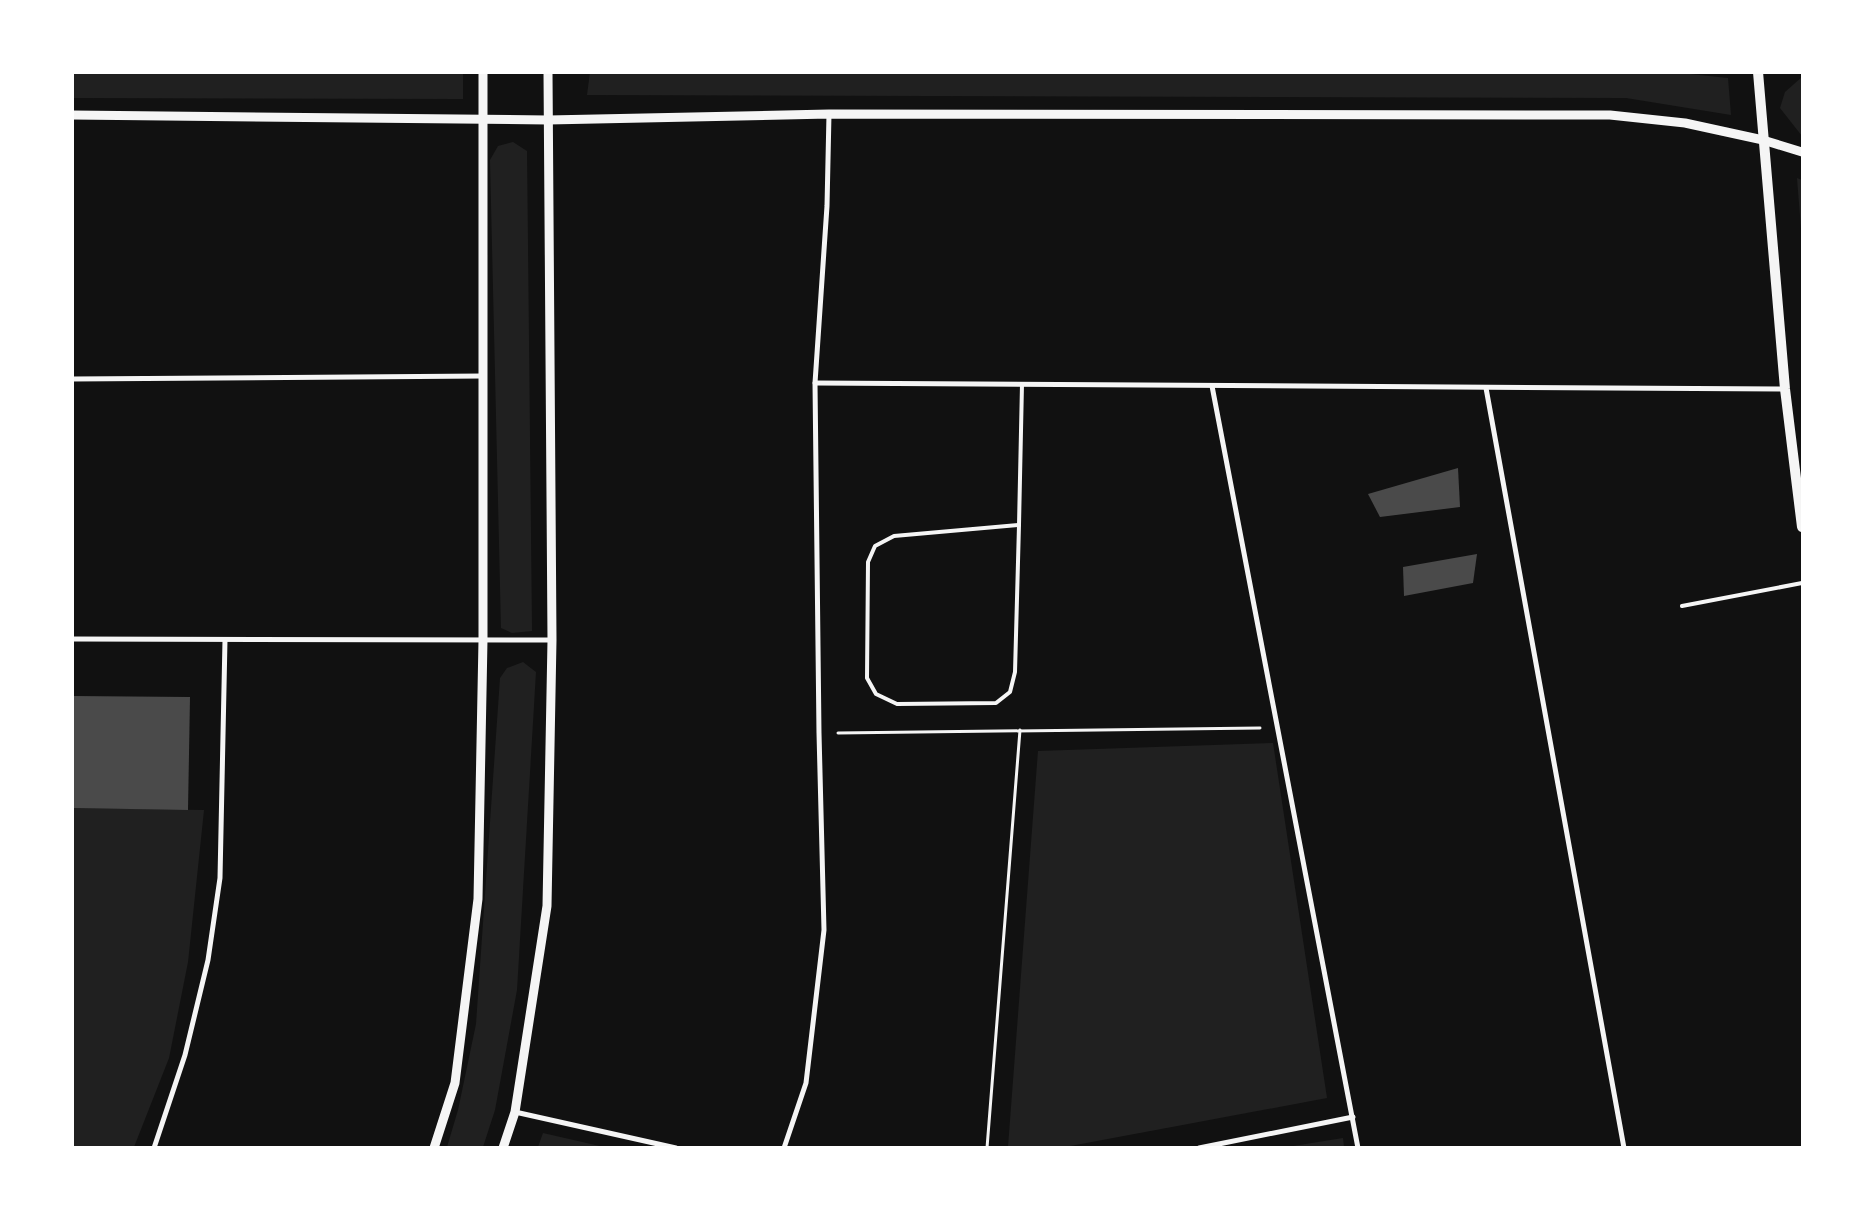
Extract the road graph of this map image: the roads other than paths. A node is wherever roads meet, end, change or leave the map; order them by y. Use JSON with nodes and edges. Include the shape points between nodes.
{"nodes":[{"id":1,"x":483,"y":72,"type":"edge"},
{"id":2,"x":548,"y":72,"type":"edge"},
{"id":3,"x":1758,"y":72,"type":"edge"},
{"id":4,"x":72,"y":114,"type":"edge"},
{"id":5,"x":829,"y":114,"type":"junction"},
{"id":6,"x":483,"y":119,"type":"junction"},
{"id":7,"x":548,"y":120,"type":"junction"},
{"id":8,"x":1763,"y":140,"type":"junction"},
{"id":9,"x":1802,"y":152,"type":"edge"},
{"id":10,"x":483,"y":376,"type":"junction"},
{"id":11,"x":72,"y":379,"type":"edge"},
{"id":12,"x":814,"y":383,"type":"junction"},
{"id":13,"x":1022,"y":384,"type":"junction"},
{"id":14,"x":1212,"y":386,"type":"junction"},
{"id":15,"x":1486,"y":388,"type":"junction"},
{"id":16,"x":1786,"y":389,"type":"junction"},
{"id":17,"x":1019,"y":524,"type":"junction"},
{"id":18,"x":1802,"y":528,"type":"edge"},
{"id":19,"x":1802,"y":583,"type":"edge"},
{"id":20,"x":1682,"y":606,"type":"dead end"},
{"id":21,"x":72,"y":639,"type":"edge"},
{"id":22,"x":225,"y":640,"type":"junction"},
{"id":23,"x":483,"y":640,"type":"junction"},
{"id":24,"x":552,"y":640,"type":"junction"},
{"id":25,"x":515,"y":1112,"type":"junction"},
{"id":26,"x":1353,"y":1118,"type":"junction"},
{"id":27,"x":154,"y":1148,"type":"edge"},
{"id":28,"x":434,"y":1148,"type":"edge"},
{"id":29,"x":503,"y":1148,"type":"edge"},
{"id":30,"x":676,"y":1148,"type":"edge"},
{"id":31,"x":784,"y":1148,"type":"edge"},
{"id":32,"x":1200,"y":1148,"type":"edge"},
{"id":33,"x":1358,"y":1148,"type":"edge"},
{"id":34,"x":1624,"y":1148,"type":"edge"}],
"edges":[{"from":1,"to":6,"type":"street"},
{"from":2,"to":7,"type":"street"},
{"from":3,"to":8,"type":"main road"},
{"from":4,"to":6,"type":"street"},
{"from":5,"to":7,"type":"street"},
{"from":5,"to":8,"type":"street","via":[[1610,114],[1685,123]]},
{"from":5,"to":12,"type":"street","via":[[827,206]]},
{"from":6,"to":7,"type":"street"},
{"from":6,"to":10,"type":"street"},
{"from":7,"to":24,"type":"street"},
{"from":8,"to":9,"type":"street"},
{"from":8,"to":16,"type":"main road"},
{"from":10,"to":11,"type":"street"},
{"from":10,"to":23,"type":"street"},
{"from":12,"to":13,"type":"street"},
{"from":12,"to":31,"type":"street","via":[[824,930],[806,1083]]},
{"from":13,"to":14,"type":"street"},
{"from":13,"to":17,"type":"lane"},
{"from":14,"to":15,"type":"street"},
{"from":14,"to":26,"type":"street"},
{"from":15,"to":16,"type":"street"},
{"from":15,"to":34,"type":"street"},
{"from":16,"to":18,"type":"main road"},
{"from":17,"to":17,"type":"lane","via":[[1015,672],[1010,692],[996,703],[897,704],[876,694],[867,678],[868,562],[875,546],[894,536]]},
{"from":19,"to":20,"type":"lane"},
{"from":21,"to":22,"type":"street"},
{"from":22,"to":23,"type":"street"},
{"from":22,"to":27,"type":"street","via":[[220,878],[208,960],[185,1055]]},
{"from":23,"to":24,"type":"street"},
{"from":23,"to":28,"type":"street","via":[[478,899],[455,1083]]},
{"from":24,"to":25,"type":"street","via":[[547,906]]},
{"from":25,"to":29,"type":"street"},
{"from":25,"to":30,"type":"street"},
{"from":26,"to":32,"type":"street"},
{"from":26,"to":33,"type":"street"}]}
